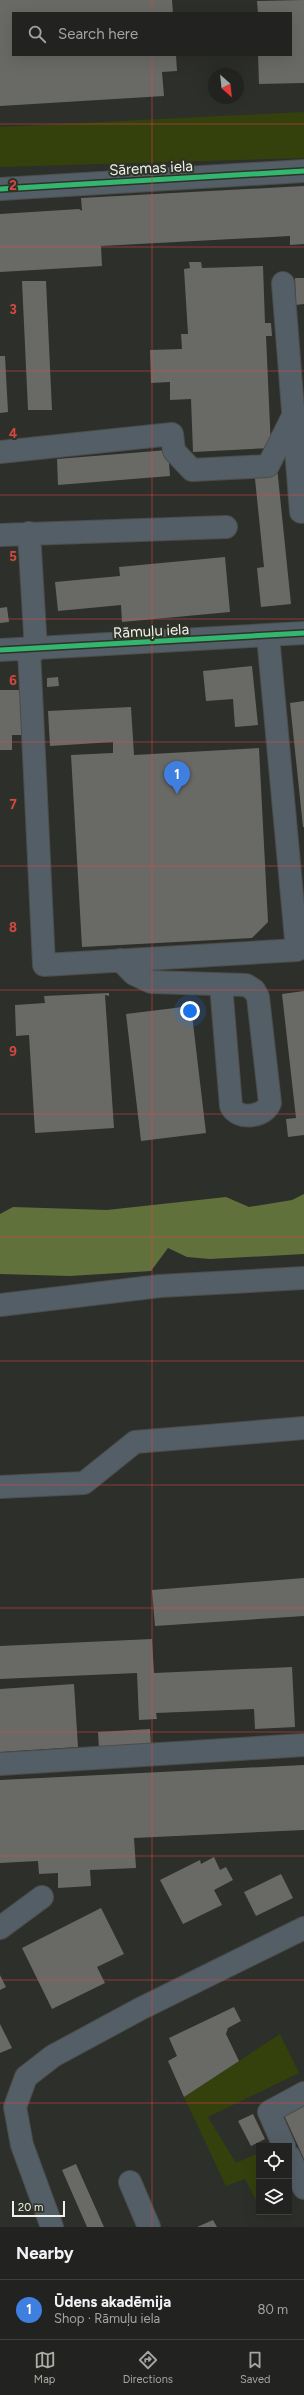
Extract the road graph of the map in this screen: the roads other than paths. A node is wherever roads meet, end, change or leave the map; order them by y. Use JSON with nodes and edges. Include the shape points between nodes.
{"nodes":[{"id":1,"x":304,"y":171,"type":"edge"},
{"id":2,"x":0,"y":189,"type":"edge"},
{"id":3,"x":283,"y":283,"type":"dead end"},
{"id":4,"x":299,"y":417,"type":"edge"},
{"id":5,"x":0,"y":452,"type":"edge"},
{"id":6,"x":304,"y":512,"type":"edge"},
{"id":7,"x":226,"y":528,"type":"dead end"},
{"id":8,"x":29,"y":533,"type":"junction"},
{"id":9,"x":0,"y":535,"type":"edge"},
{"id":10,"x":304,"y":633,"type":"edge"},
{"id":11,"x":268,"y":636,"type":"junction"},
{"id":12,"x":0,"y":650,"type":"edge"},
{"id":13,"x":33,"y":650,"type":"junction"},
{"id":14,"x":120,"y":960,"type":"junction"},
{"id":15,"x":221,"y":985,"type":"junction"},
{"id":16,"x":304,"y":1278,"type":"edge"},
{"id":17,"x":0,"y":1305,"type":"edge"},
{"id":18,"x":304,"y":1428,"type":"edge"},
{"id":19,"x":0,"y":1487,"type":"edge"},
{"id":20,"x":304,"y":1745,"type":"edge"},
{"id":21,"x":0,"y":1764,"type":"edge"},
{"id":22,"x":42,"y":1897,"type":"dead end"},
{"id":23,"x":0,"y":1928,"type":"edge"},
{"id":24,"x":304,"y":1928,"type":"edge"},
{"id":25,"x":304,"y":2093,"type":"edge"},
{"id":26,"x":283,"y":2143,"type":"edge"},
{"id":27,"x":292,"y":2162,"type":"edge"},
{"id":28,"x":130,"y":2182,"type":"dead end"},
{"id":29,"x":304,"y":2188,"type":"edge"},
{"id":30,"x":52,"y":2227,"type":"edge"},
{"id":31,"x":149,"y":2227,"type":"edge"}],
"edges":[{"from":1,"to":2,"type":"street","name":"Sāremas iela"},
{"from":3,"to":4,"type":"street"},
{"from":4,"to":5,"type":"street","via":[[292,418],[268,466],[192,470],[174,451],[172,434]]},
{"from":4,"to":6,"type":"street","via":[[301,512]]},
{"from":7,"to":8,"type":"street"},
{"from":8,"to":9,"type":"street"},
{"from":8,"to":13,"type":"street"},
{"from":10,"to":11,"type":"street","name":"Rāmuļu iela"},
{"from":11,"to":13,"type":"street","name":"Rāmuļu iela"},
{"from":11,"to":14,"type":"street","via":[[297,950]]},
{"from":12,"to":13,"type":"street","name":"Rāmuļu iela"},
{"from":13,"to":14,"type":"street","via":[[44,964]]},
{"from":14,"to":15,"type":"street","via":[[134,974],[151,982]]},
{"from":15,"to":15,"type":"street","via":[[246,985],[254,990],[258,997],[270,1103],[268,1109],[262,1113],[240,1115],[234,1112],[231,1106]]},
{"from":16,"to":17,"type":"street","via":[[160,1286]]},
{"from":18,"to":19,"type":"street","via":[[135,1442],[84,1483]]},
{"from":20,"to":21,"type":"street"},
{"from":22,"to":23,"type":"street"},
{"from":24,"to":30,"type":"street","via":[[140,2009],[54,2056],[26,2077],[15,2107],[22,2145]]},
{"from":25,"to":26,"type":"street","via":[[269,2112]]},
{"from":27,"to":29,"type":"street"},
{"from":28,"to":31,"type":"street"}]}
